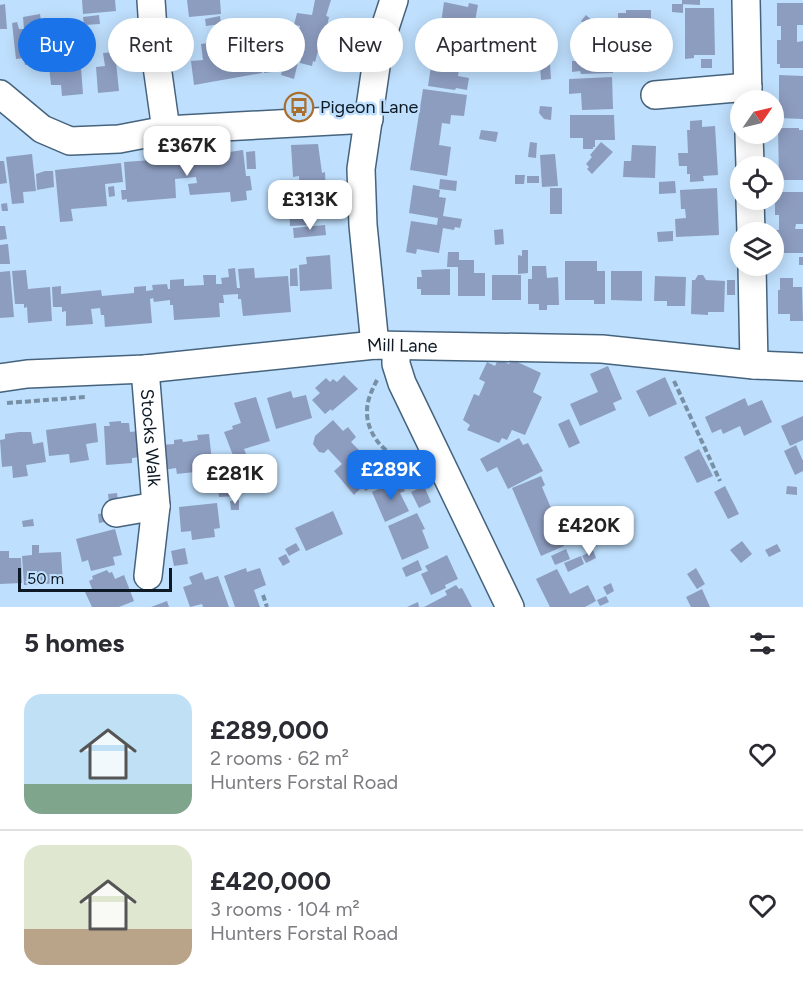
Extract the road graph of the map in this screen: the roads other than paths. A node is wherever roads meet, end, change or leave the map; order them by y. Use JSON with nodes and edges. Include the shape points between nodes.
{"nodes":[{"id":1,"x":151,"y":0,"type":"edge"},
{"id":2,"x":394,"y":0,"type":"edge"},
{"id":3,"x":746,"y":0,"type":"edge"},
{"id":4,"x":748,"y":90,"type":"edge"},
{"id":5,"x":0,"y":94,"type":"edge"},
{"id":6,"x":730,"y":94,"type":"edge"},
{"id":7,"x":655,"y":95,"type":"dead end"},
{"id":8,"x":369,"y":119,"type":"junction"},
{"id":9,"x":166,"y":130,"type":"junction"},
{"id":10,"x":752,"y":276,"type":"edge"},
{"id":11,"x":389,"y":352,"type":"junction"},
{"id":12,"x":754,"y":365,"type":"junction"},
{"id":13,"x":803,"y":367,"type":"edge"},
{"id":14,"x":145,"y":369,"type":"junction"},
{"id":15,"x":0,"y":378,"type":"edge"},
{"id":16,"x":156,"y":506,"type":"junction"},
{"id":17,"x":116,"y":513,"type":"dead end"},
{"id":18,"x":148,"y":576,"type":"dead end"},
{"id":19,"x":510,"y":607,"type":"edge"}],
"edges":[{"from":1,"to":9,"type":"street"},
{"from":2,"to":8,"type":"street","via":[[378,46]]},
{"from":3,"to":4,"type":"street"},
{"from":5,"to":9,"type":"street","via":[[42,129],[70,141],[119,139]]},
{"from":6,"to":7,"type":"street"},
{"from":8,"to":9,"type":"street"},
{"from":8,"to":11,"type":"street","via":[[361,169],[363,225]]},
{"from":10,"to":12,"type":"street"},
{"from":11,"to":12,"type":"street","name":"Mill Lane","via":[[602,349]]},
{"from":11,"to":14,"type":"street","name":"Mill Lane"},
{"from":11,"to":19,"type":"street"},
{"from":12,"to":13,"type":"street","name":"Mill Lane"},
{"from":14,"to":15,"type":"street","name":"Mill Lane"},
{"from":14,"to":16,"type":"street","name":"Stocks Walk"},
{"from":16,"to":17,"type":"street","name":"Stocks Walk"},
{"from":16,"to":18,"type":"street","name":"Stocks Walk"}]}
